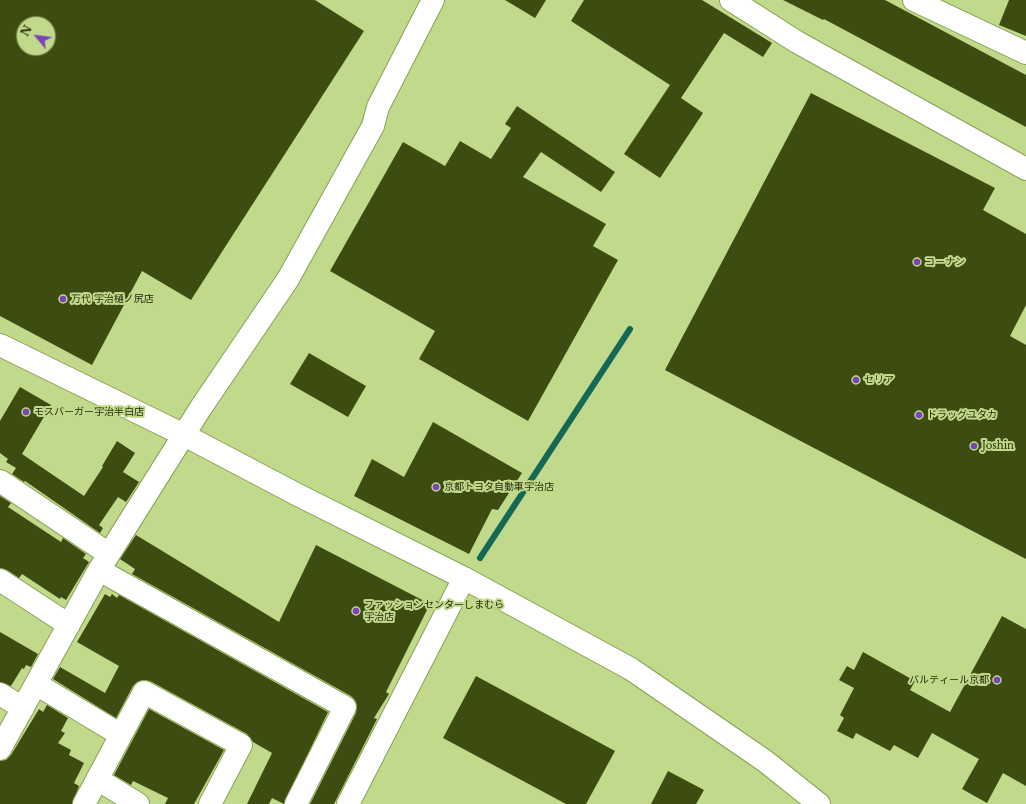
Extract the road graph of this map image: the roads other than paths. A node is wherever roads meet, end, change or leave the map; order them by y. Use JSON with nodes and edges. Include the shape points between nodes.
{"nodes":[{"id":1,"x":433,"y":0,"type":"edge"},
{"id":2,"x":731,"y":0,"type":"edge"},
{"id":3,"x":914,"y":0,"type":"edge"},
{"id":4,"x":1026,"y":53,"type":"edge"},
{"id":5,"x":1026,"y":169,"type":"edge"},
{"id":6,"x":0,"y":345,"type":"edge"},
{"id":7,"x":184,"y":434,"type":"junction"},
{"id":8,"x":0,"y":481,"type":"edge"},
{"id":9,"x":104,"y":562,"type":"junction"},
{"id":10,"x":464,"y":578,"type":"junction"},
{"id":11,"x":0,"y":580,"type":"edge"},
{"id":12,"x":69,"y":625,"type":"junction"},
{"id":13,"x":36,"y":684,"type":"junction"},
{"id":14,"x":0,"y":694,"type":"edge"},
{"id":15,"x":23,"y":708,"type":"junction"},
{"id":16,"x":121,"y":735,"type":"junction"},
{"id":17,"x":0,"y":749,"type":"edge"},
{"id":18,"x":98,"y":779,"type":"junction"},
{"id":19,"x":84,"y":804,"type":"edge"},
{"id":20,"x":138,"y":804,"type":"edge"},
{"id":21,"x":210,"y":804,"type":"edge"},
{"id":22,"x":296,"y":804,"type":"edge"},
{"id":23,"x":348,"y":804,"type":"edge"},
{"id":24,"x":819,"y":804,"type":"edge"}],
"edges":[{"from":1,"to":7,"type":"street","via":[[378,107],[373,126],[288,278]]},
{"from":2,"to":5,"type":"street","via":[[797,42]]},
{"from":3,"to":4,"type":"street"},
{"from":6,"to":7,"type":"street"},
{"from":7,"to":9,"type":"street"},
{"from":7,"to":10,"type":"street","via":[[298,495]]},
{"from":8,"to":9,"type":"street"},
{"from":9,"to":12,"type":"street"},
{"from":9,"to":22,"type":"street","via":[[345,706]]},
{"from":10,"to":23,"type":"street"},
{"from":10,"to":24,"type":"street","via":[[631,669],[765,761]]},
{"from":11,"to":12,"type":"street"},
{"from":12,"to":13,"type":"street"},
{"from":13,"to":15,"type":"street"},
{"from":13,"to":16,"type":"street"},
{"from":14,"to":15,"type":"street"},
{"from":15,"to":17,"type":"street"},
{"from":16,"to":18,"type":"street"},
{"from":16,"to":21,"type":"street","via":[[144,692],[241,745]]},
{"from":18,"to":19,"type":"street"},
{"from":18,"to":20,"type":"street"}]}
